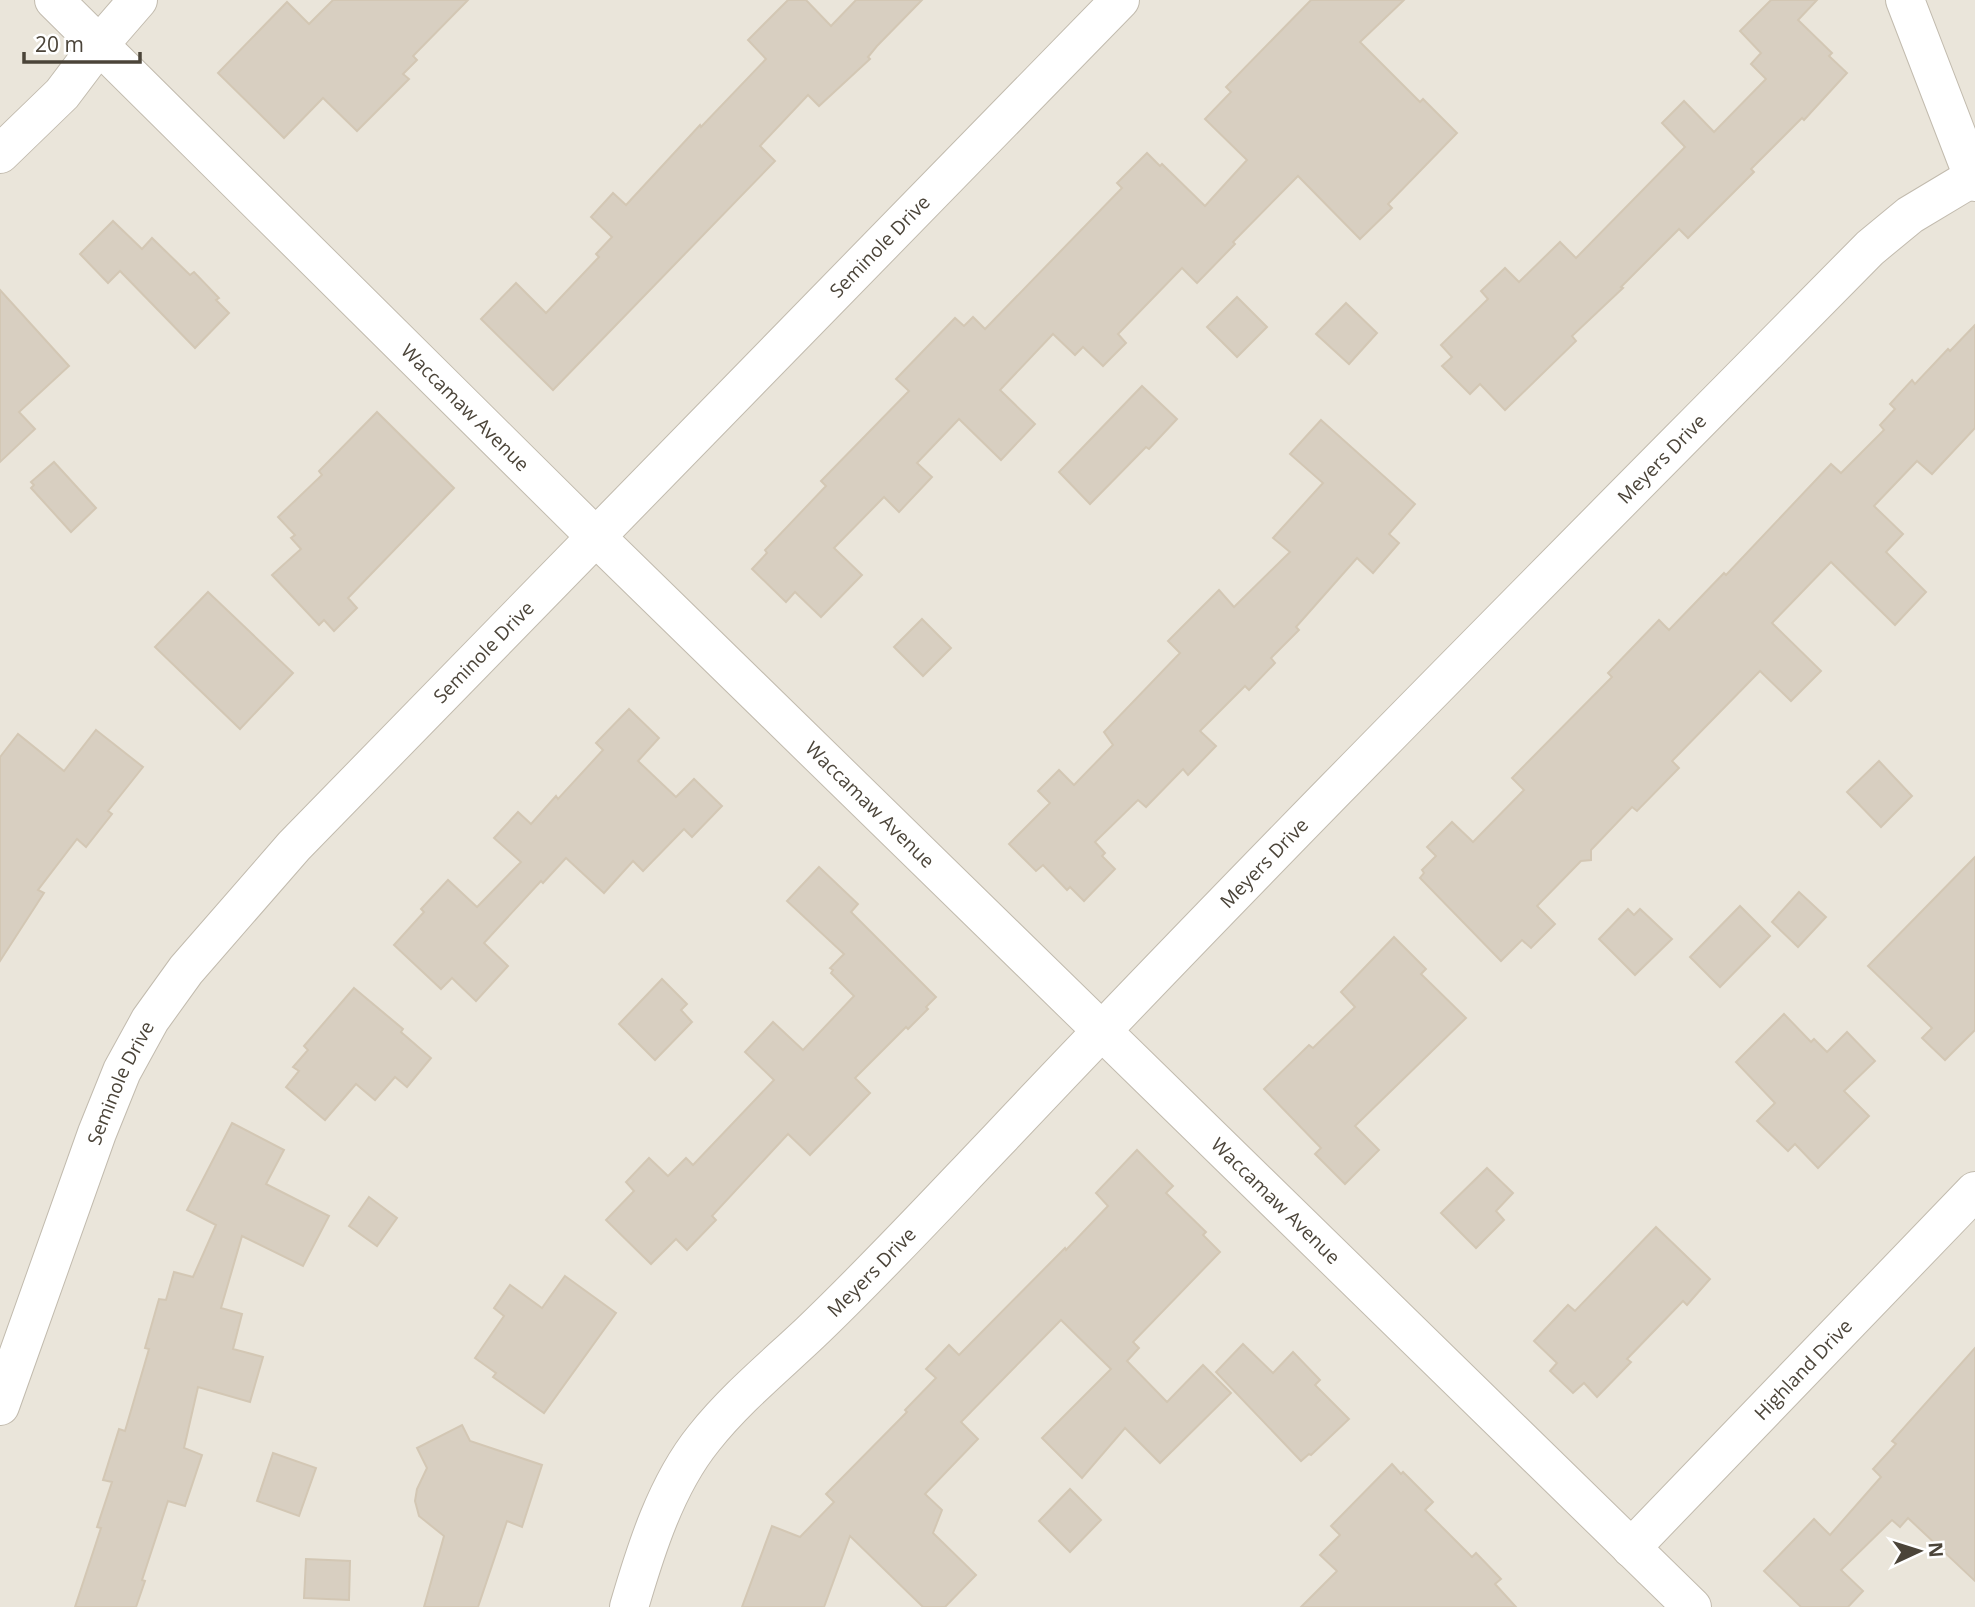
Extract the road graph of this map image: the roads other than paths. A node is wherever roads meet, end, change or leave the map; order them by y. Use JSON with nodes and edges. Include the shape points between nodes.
{"nodes":[{"id":1,"x":54,"y":0,"type":"edge"},
{"id":2,"x":138,"y":0,"type":"edge"},
{"id":3,"x":1120,"y":0,"type":"edge"},
{"id":4,"x":1905,"y":0,"type":"edge"},
{"id":5,"x":99,"y":45,"type":"junction"},
{"id":6,"x":0,"y":154,"type":"edge"},
{"id":7,"x":1975,"y":178,"type":"edge"},
{"id":8,"x":595,"y":536,"type":"junction"},
{"id":9,"x":1102,"y":1030,"type":"junction"},
{"id":10,"x":1975,"y":1191,"type":"edge"},
{"id":11,"x":0,"y":1406,"type":"edge"},
{"id":12,"x":1631,"y":1548,"type":"junction"},
{"id":13,"x":629,"y":1607,"type":"edge"},
{"id":14,"x":1692,"y":1607,"type":"edge"}],
"edges":[{"from":1,"to":5,"type":"street","name":"Waccamaw Avenue"},
{"from":2,"to":5,"type":"street"},
{"from":3,"to":8,"type":"street","name":"Seminole Drive"},
{"from":4,"to":7,"type":"street"},
{"from":5,"to":6,"type":"street","via":[[62,94]]},
{"from":5,"to":8,"type":"street","name":"Waccamaw Avenue"},
{"from":7,"to":9,"type":"street","name":"Meyers Drive","via":[[1910,215],[1870,248]]},
{"from":8,"to":9,"type":"street","name":"Waccamaw Avenue"},
{"from":8,"to":11,"type":"street","name":"Seminole Drive","via":[[294,846],[186,970],[150,1020],[122,1071],[97,1133]]},
{"from":9,"to":12,"type":"street","name":"Waccamaw Avenue"},
{"from":9,"to":13,"type":"street","name":"Meyers Drive","via":[[900,1244],[702,1440],[672,1490]]},
{"from":10,"to":12,"type":"street","name":"Highland Drive"},
{"from":12,"to":14,"type":"street","name":"Waccamaw Avenue"}]}
